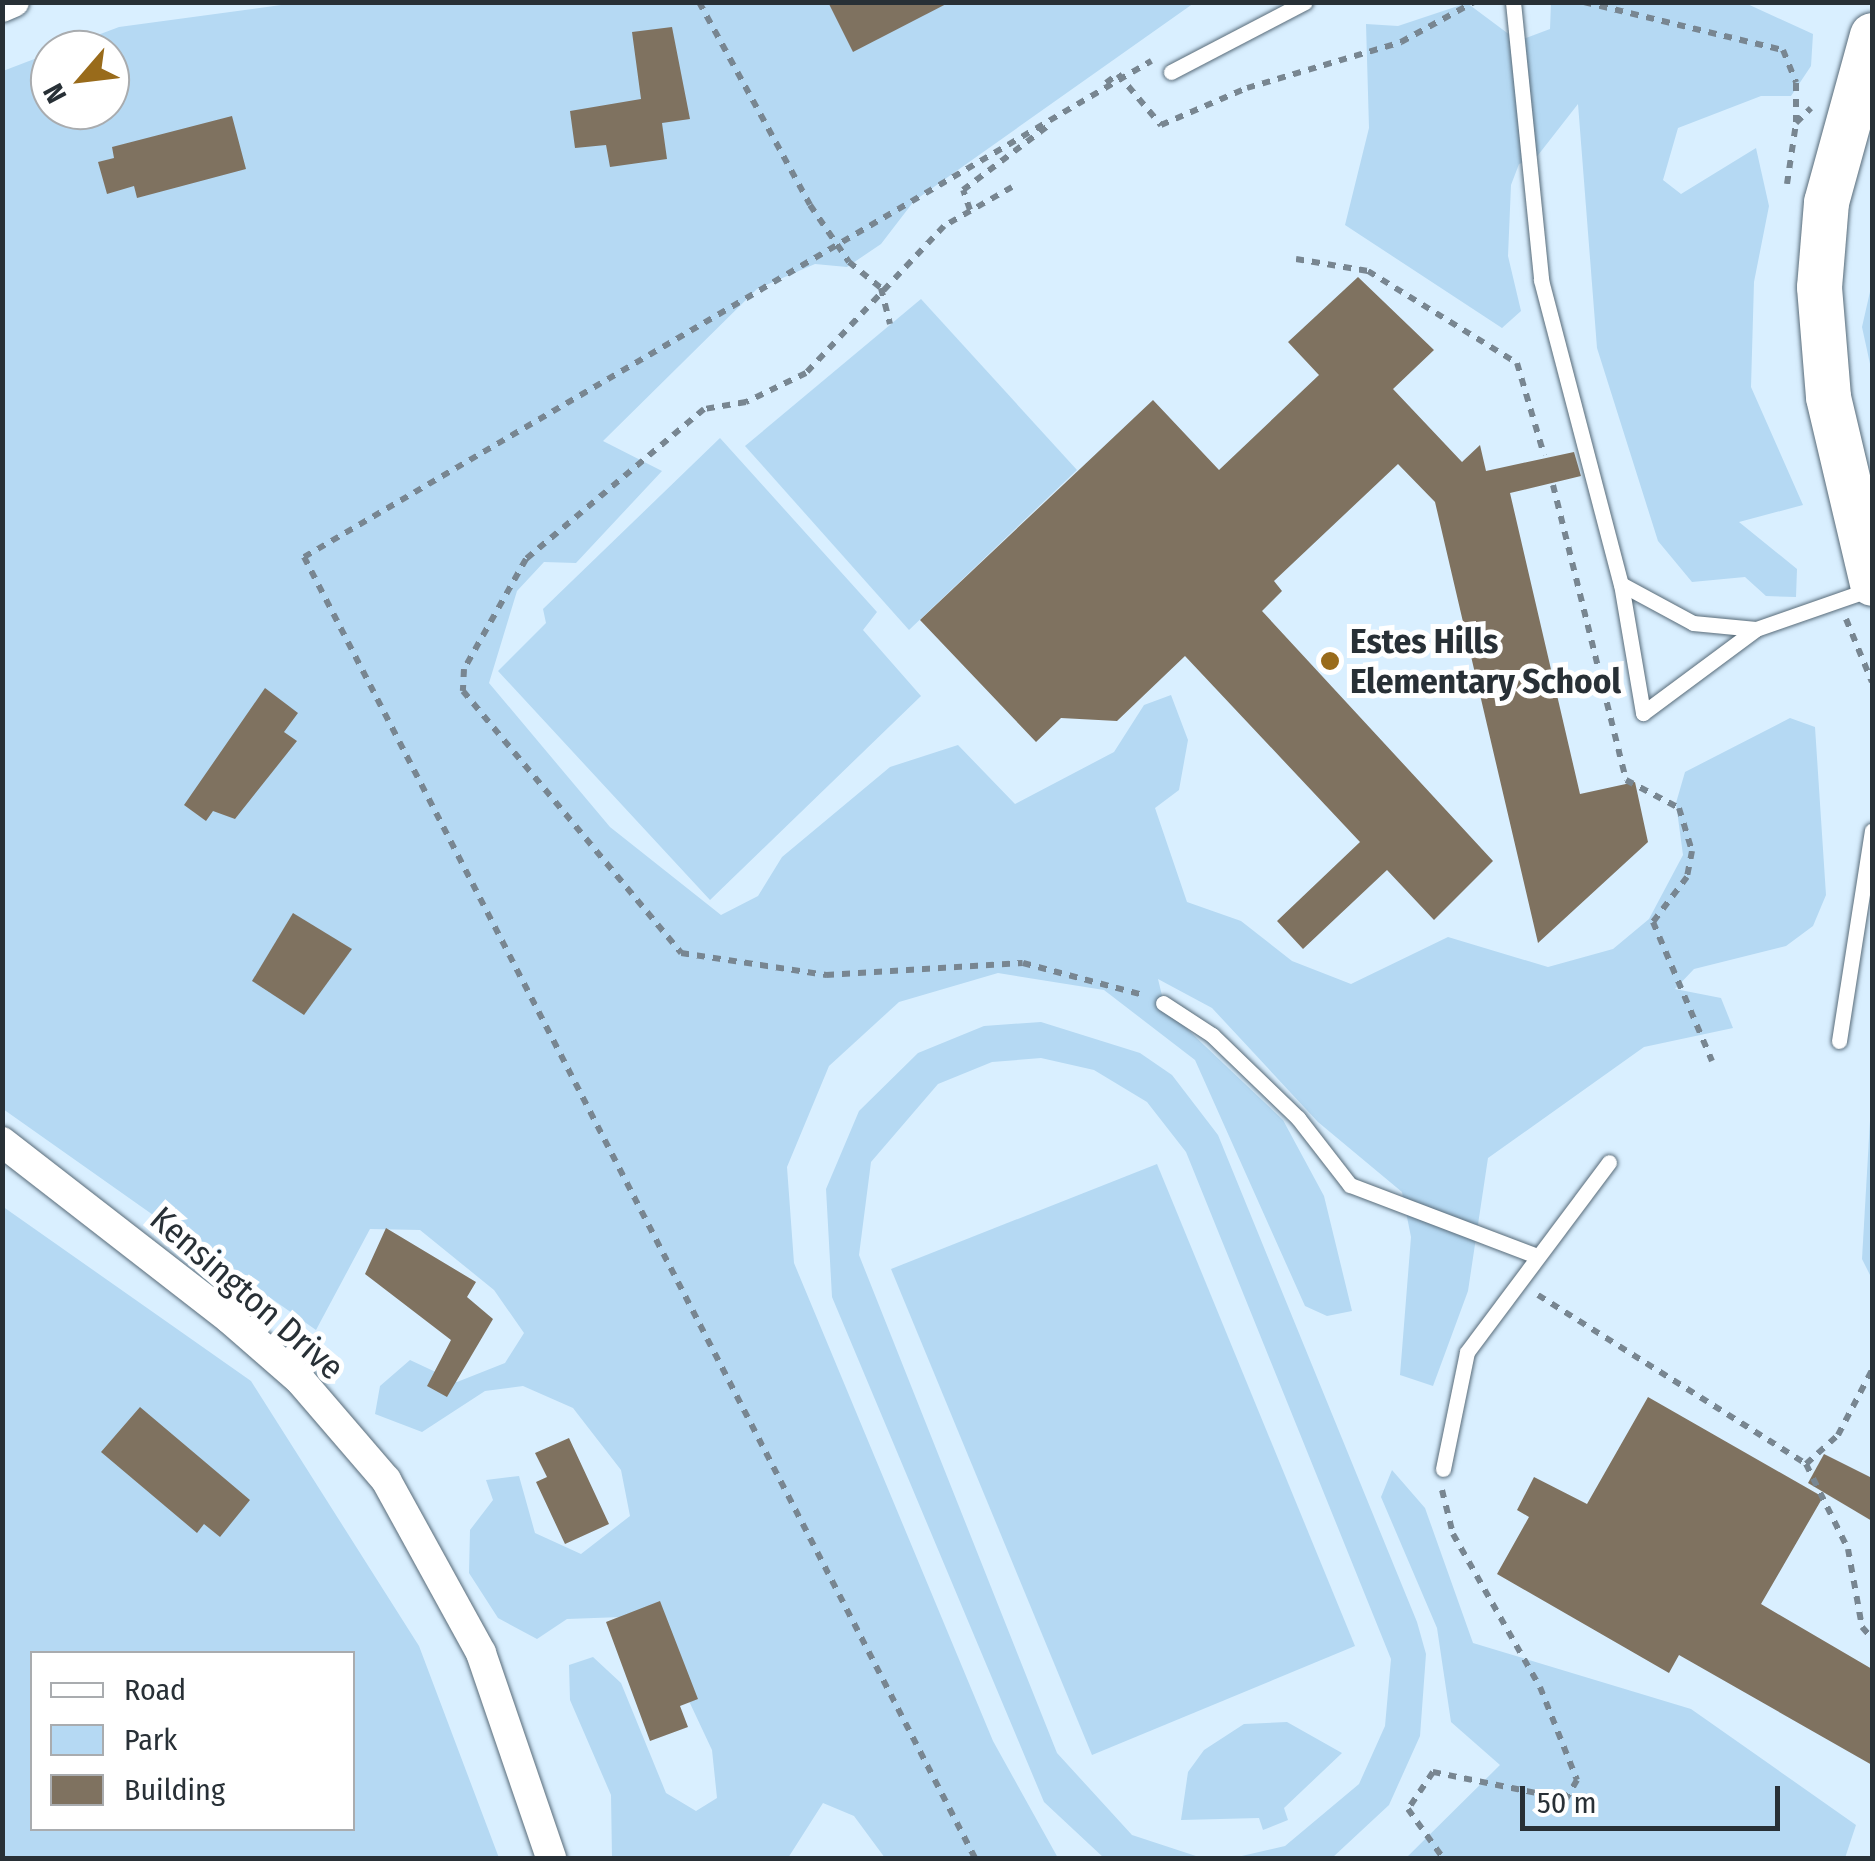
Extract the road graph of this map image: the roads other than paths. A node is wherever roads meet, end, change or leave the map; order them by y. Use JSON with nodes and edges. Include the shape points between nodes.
{"nodes":[{"id":1,"x":14,"y":2,"type":"edge"},
{"id":2,"x":1305,"y":2,"type":"edge"},
{"id":3,"x":1513,"y":2,"type":"edge"},
{"id":4,"x":2,"y":6,"type":"edge"},
{"id":5,"x":1872,"y":35,"type":"edge"},
{"id":6,"x":1170,"y":72,"type":"dead end"},
{"id":7,"x":1622,"y":584,"type":"junction"},
{"id":8,"x":1872,"y":586,"type":"edge"},
{"id":9,"x":1756,"y":629,"type":"junction"},
{"id":10,"x":1872,"y":830,"type":"edge"},
{"id":11,"x":1162,"y":1003,"type":"road end"},
{"id":12,"x":1839,"y":1041,"type":"dead end"},
{"id":13,"x":2,"y":1142,"type":"edge"},
{"id":14,"x":1609,"y":1162,"type":"dead end"},
{"id":15,"x":1534,"y":1255,"type":"junction"},
{"id":16,"x":1443,"y":1470,"type":"road end"},
{"id":17,"x":550,"y":1858,"type":"edge"}],
"edges":[{"from":1,"to":4,"type":"street"},
{"from":2,"to":6,"type":"lane"},
{"from":3,"to":7,"type":"lane","via":[[1541,280]]},
{"from":5,"to":8,"type":"main road","via":[[1826,202],[1820,286],[1828,397]]},
{"from":7,"to":9,"type":"lane","via":[[1693,623]]},
{"from":7,"to":9,"type":"lane","via":[[1643,713]]},
{"from":8,"to":9,"type":"lane"},
{"from":10,"to":12,"type":"lane"},
{"from":11,"to":15,"type":"lane","via":[[1212,1034],[1284,1104],[1350,1184]]},
{"from":13,"to":17,"type":"street","name":"Kensington Drive","via":[[300,1380],[386,1480],[481,1654]]},
{"from":14,"to":15,"type":"lane"},
{"from":15,"to":16,"type":"lane","via":[[1467,1352]]}]}
